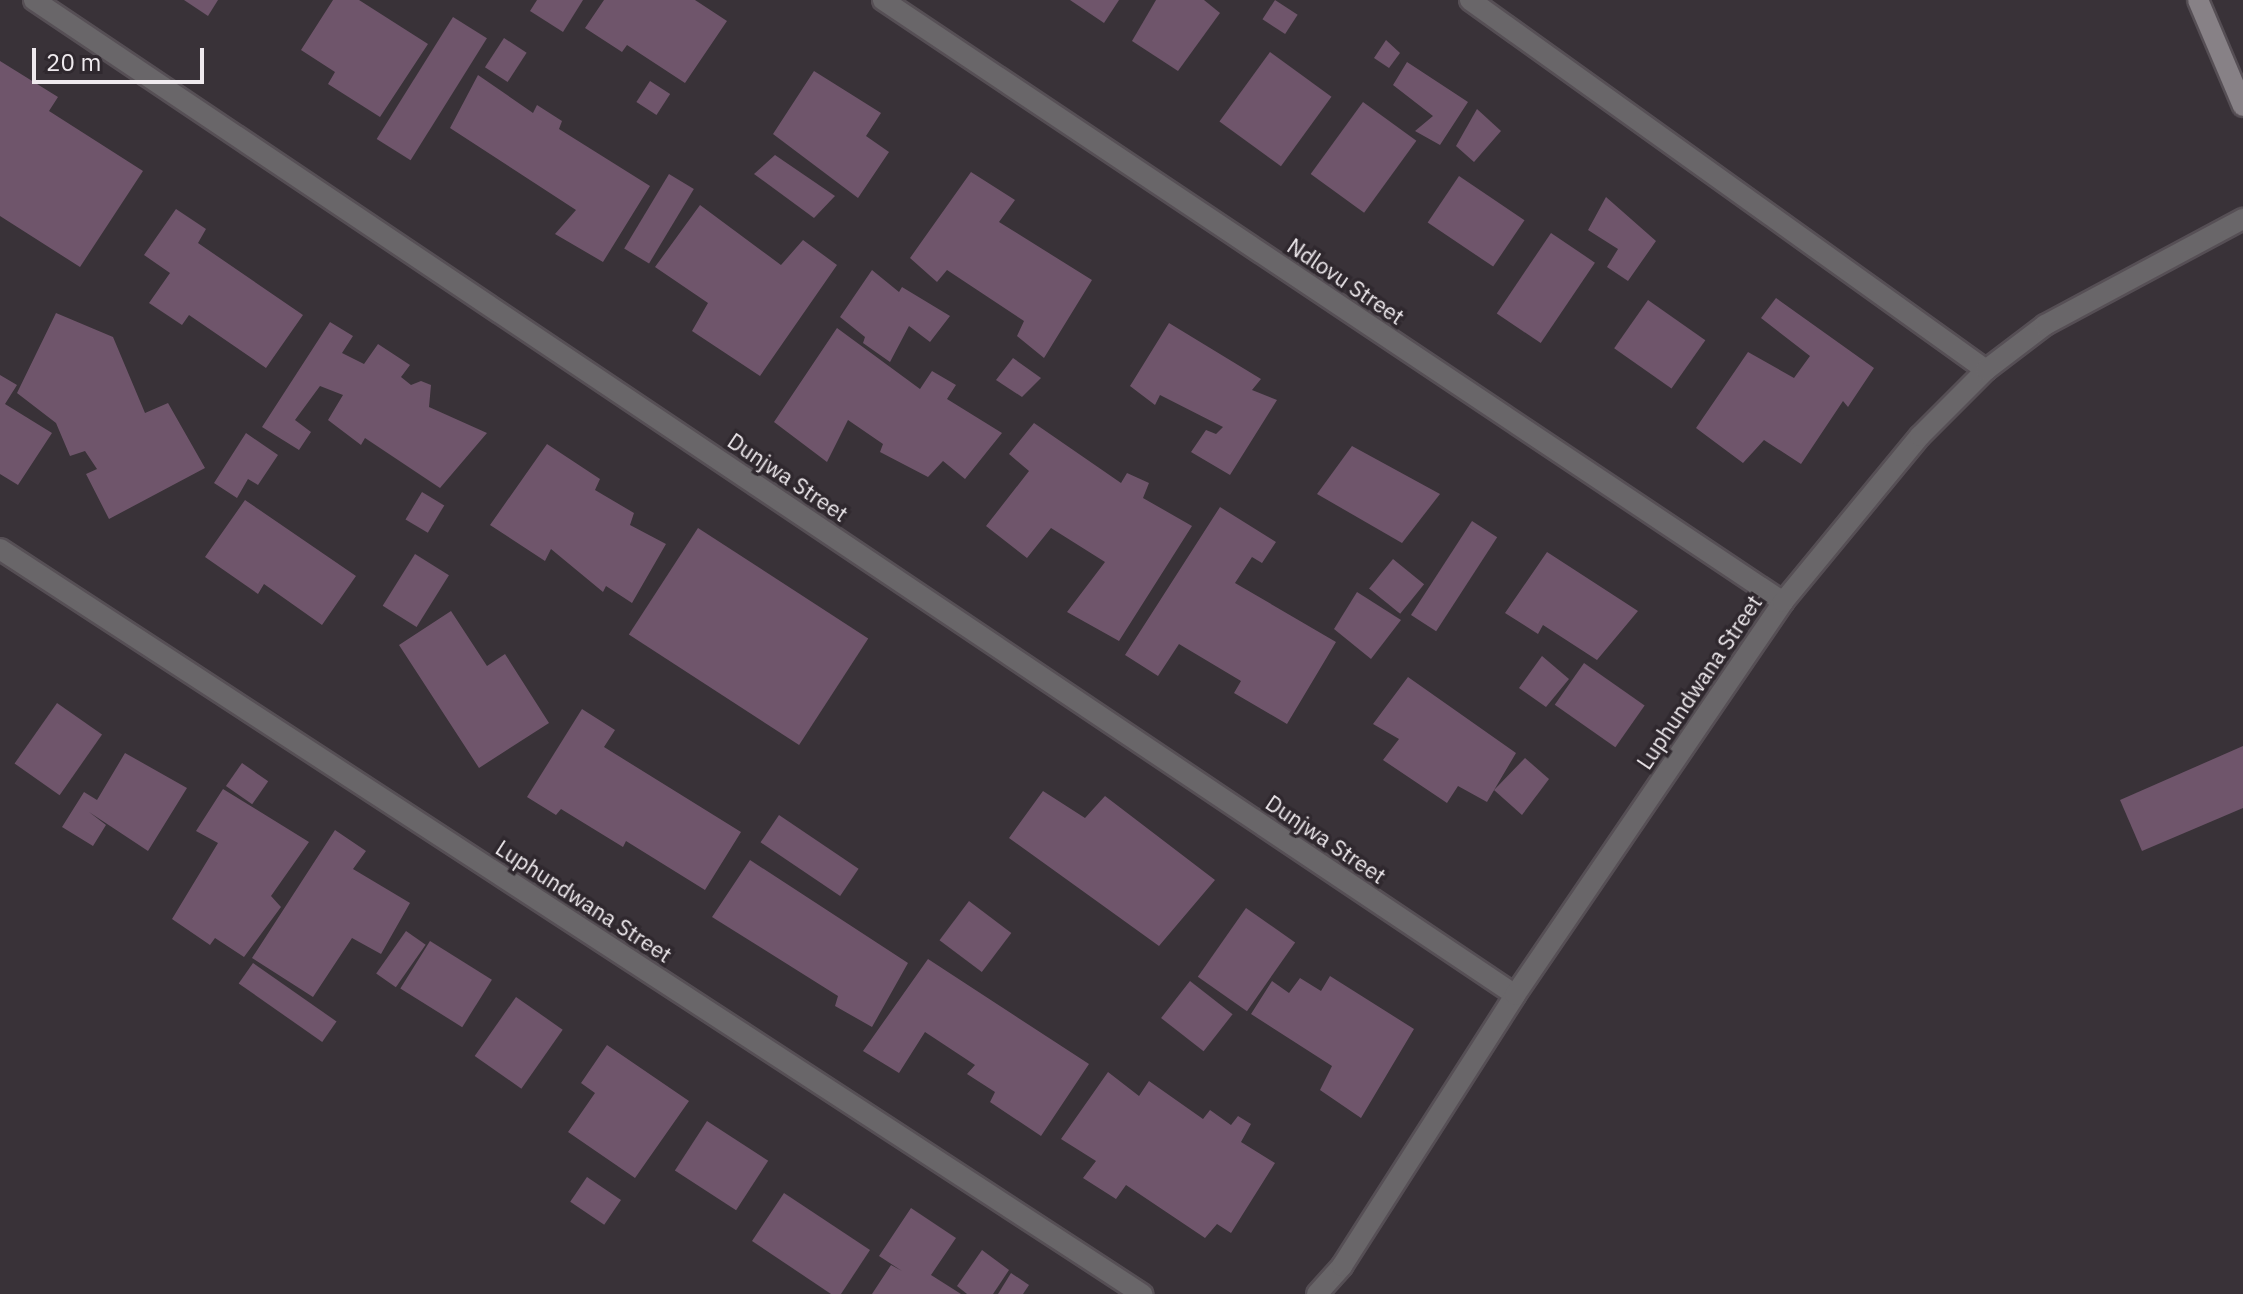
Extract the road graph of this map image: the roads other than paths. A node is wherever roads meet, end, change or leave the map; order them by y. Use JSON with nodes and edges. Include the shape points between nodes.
{"nodes":[{"id":1,"x":34,"y":0,"type":"edge"},
{"id":2,"x":883,"y":0,"type":"edge"},
{"id":3,"x":1470,"y":0,"type":"edge"},
{"id":4,"x":2198,"y":0,"type":"edge"},
{"id":5,"x":2243,"y":106,"type":"edge"},
{"id":6,"x":2243,"y":219,"type":"edge"},
{"id":7,"x":1986,"y":370,"type":"junction"},
{"id":8,"x":0,"y":549,"type":"edge"},
{"id":9,"x":1783,"y":602,"type":"junction"},
{"id":10,"x":1515,"y":995,"type":"junction"},
{"id":11,"x":1142,"y":1294,"type":"edge"},
{"id":12,"x":1317,"y":1294,"type":"edge"}],
"edges":[{"from":1,"to":10,"type":"street","name":"Dunjwa Street"},
{"from":2,"to":9,"type":"street","name":"Ndlovu Street"},
{"from":3,"to":7,"type":"street"},
{"from":4,"to":5,"type":"street"},
{"from":6,"to":7,"type":"street","name":"Luphundwana Street","via":[[2045,325]]},
{"from":7,"to":9,"type":"street","name":"Luphundwana Street","via":[[1920,436]]},
{"from":8,"to":11,"type":"street","name":"Luphundwana Street"},
{"from":9,"to":10,"type":"street","name":"Luphundwana Street"},
{"from":10,"to":12,"type":"street","name":"Luphundwana Street","via":[[1342,1266]]}]}
